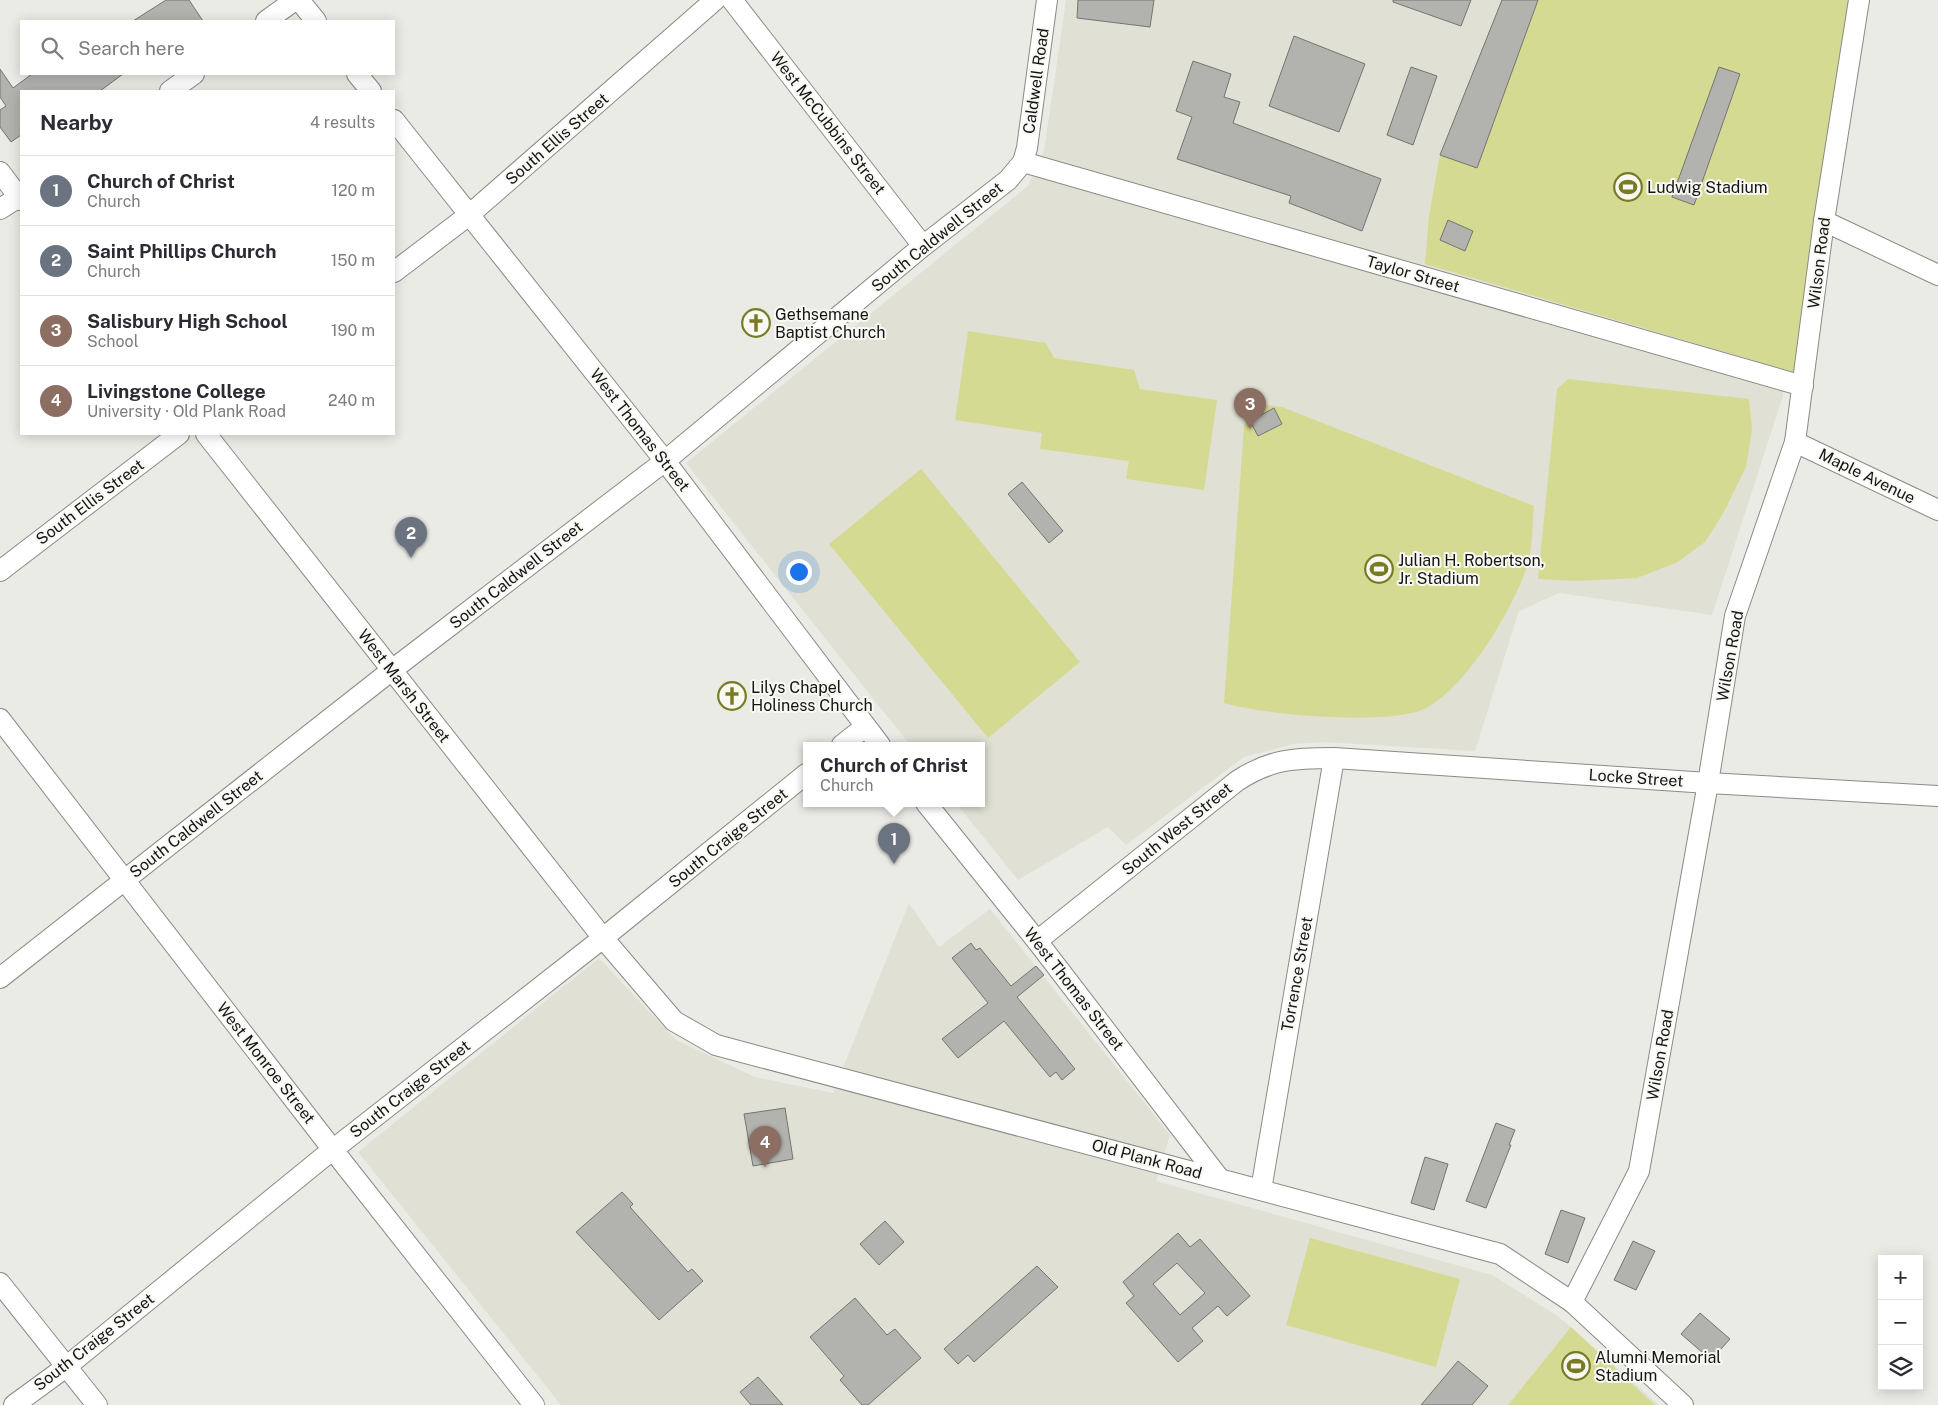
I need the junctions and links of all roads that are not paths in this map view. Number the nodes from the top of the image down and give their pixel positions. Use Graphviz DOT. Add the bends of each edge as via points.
graph roads {
  1 [pos="295,0"];
  2 [pos="299,0"];
  3 [pos="715,0"];
  4 [pos="732,0"];
  5 [pos="1047,0"];
  6 [pos="1859,0"];
  7 [pos="267,20"];
  8 [pos="315,20"];
  9 [pos="193,75"];
  10 [pos="358,75"];
  11 [pos="171,90"];
  12 [pos="370,90"];
  13 [pos="395,121"];
  14 [pos="1023,162"];
  15 [pos="0,172"];
  16 [pos="20,197"];
  17 [pos="20,199"];
  18 [pos="0,209"];
  19 [pos="469,215"];
  20 [pos="1824,221"];
  21 [pos="923,246"];
  22 [pos="395,271"];
  23 [pos="1938,276"];
  24 [pos="1803,386"];
  25 [pos="178,435"];
  26 [pos="207,435"];
  27 [pos="1796,442"];
  28 [pos="665,461"];
  29 [pos="1938,510"];
  30 [pos="0,571"];
  31 [pos="392,670"];
  32 [pos="0,719"];
  33 [pos="865,727"];
  34 [pos="846,742"];
  35 [pos="878,742"];
  36 [pos="1334,758"];
  37 [pos="803,776"];
  38 [pos="1708,783"];
  39 [pos="1938,796"];
  40 [pos="929,807"];
  41 [pos="125,880"];
  42 [pos="603,938"];
  43 [pos="1037,941"];
  44 [pos="0,978"];
  45 [pos="333,1150"];
  46 [pos="1219,1178"];
  47 [pos="1260,1190"];
  48 [pos="0,1283"];
  49 [pos="1572,1302"];
  50 [pos="66,1367"];
  51 [pos="14,1405"];
  52 [pos="97,1405"];
  53 [pos="534,1405"];
  54 [pos="1683,1405"];
  1 -- 7 [label="street"];
  2 -- 8 [label="street"];
  3 -- 19 [label="street, South Ellis Street"];
  4 -- 21 [label="street, West McCubbins Street"];
  5 -- 14 [label="street, Caldwell Road"];
  6 -- 20 [label="street, Wilson Road"];
  9 -- 11 [label="street"];
  10 -- 12 [label="street"];
  13 -- 19 [label="street, West Thomas Street"];
  14 -- 21 [label="street, South Caldwell Street" via="1008,180"];
  14 -- 24 [label="street, Taylor Street"];
  15 -- 16 [label="street"];
  17 -- 18 [label="street"];
  19 -- 22 [label="street, South Ellis Street"];
  19 -- 28 [label="street, West Thomas Street"];
  20 -- 23 [label="street"];
  20 -- 24 [label="street, Wilson Road"];
  21 -- 28 [label="street, South Caldwell Street"];
  24 -- 27 [label="street, Wilson Road"];
  25 -- 30 [label="street, South Ellis Street"];
  26 -- 31 [label="street, West Marsh Street"];
  27 -- 29 [label="street, Maple Avenue"];
  27 -- 38 [label="street, Wilson Road" via="1734,616"];
  28 -- 31 [label="street, South Caldwell Street"];
  28 -- 33 [label="street, West Thomas Street"];
  31 -- 41 [label="street, South Caldwell Street"];
  31 -- 42 [label="street, West Marsh Street"];
  32 -- 41 [label="street, West Monroe Street"];
  33 -- 34 [label="street"];
  33 -- 35 [label="street, West Thomas Street"];
  36 -- 38 [label="street, Locke Street"];
  36 -- 43 [label="street, South West Street" via="1293,758 1255,769"];
  36 -- 47 [label="street, Torrence Street"];
  37 -- 42 [label="street, South Craige Street"];
  38 -- 39 [label="street, Locke Street"];
  38 -- 49 [label="street, Wilson Road" via="1640,1171"];
  40 -- 43 [label="street, West Thomas Street"];
  41 -- 44 [label="street, South Caldwell Street"];
  41 -- 45 [label="street, West Monroe Street"];
  42 -- 45 [label="street, South Craige Street"];
  42 -- 46 [label="street, Old Plank Road" via="674,1021 716,1045"];
  43 -- 46 [label="street, West Thomas Street"];
  45 -- 50 [label="street, South Craige Street"];
  45 -- 53 [label="street, West Monroe Street"];
  46 -- 47 [label="street, Old Plank Road"];
  47 -- 49 [label="street, Old Plank Road" via="1500,1254"];
  48 -- 50 [label="street"];
  49 -- 54 [label="street, Old Plank Road"];
  50 -- 51 [label="street, South Craige Street"];
  50 -- 52 [label="street"];
}
